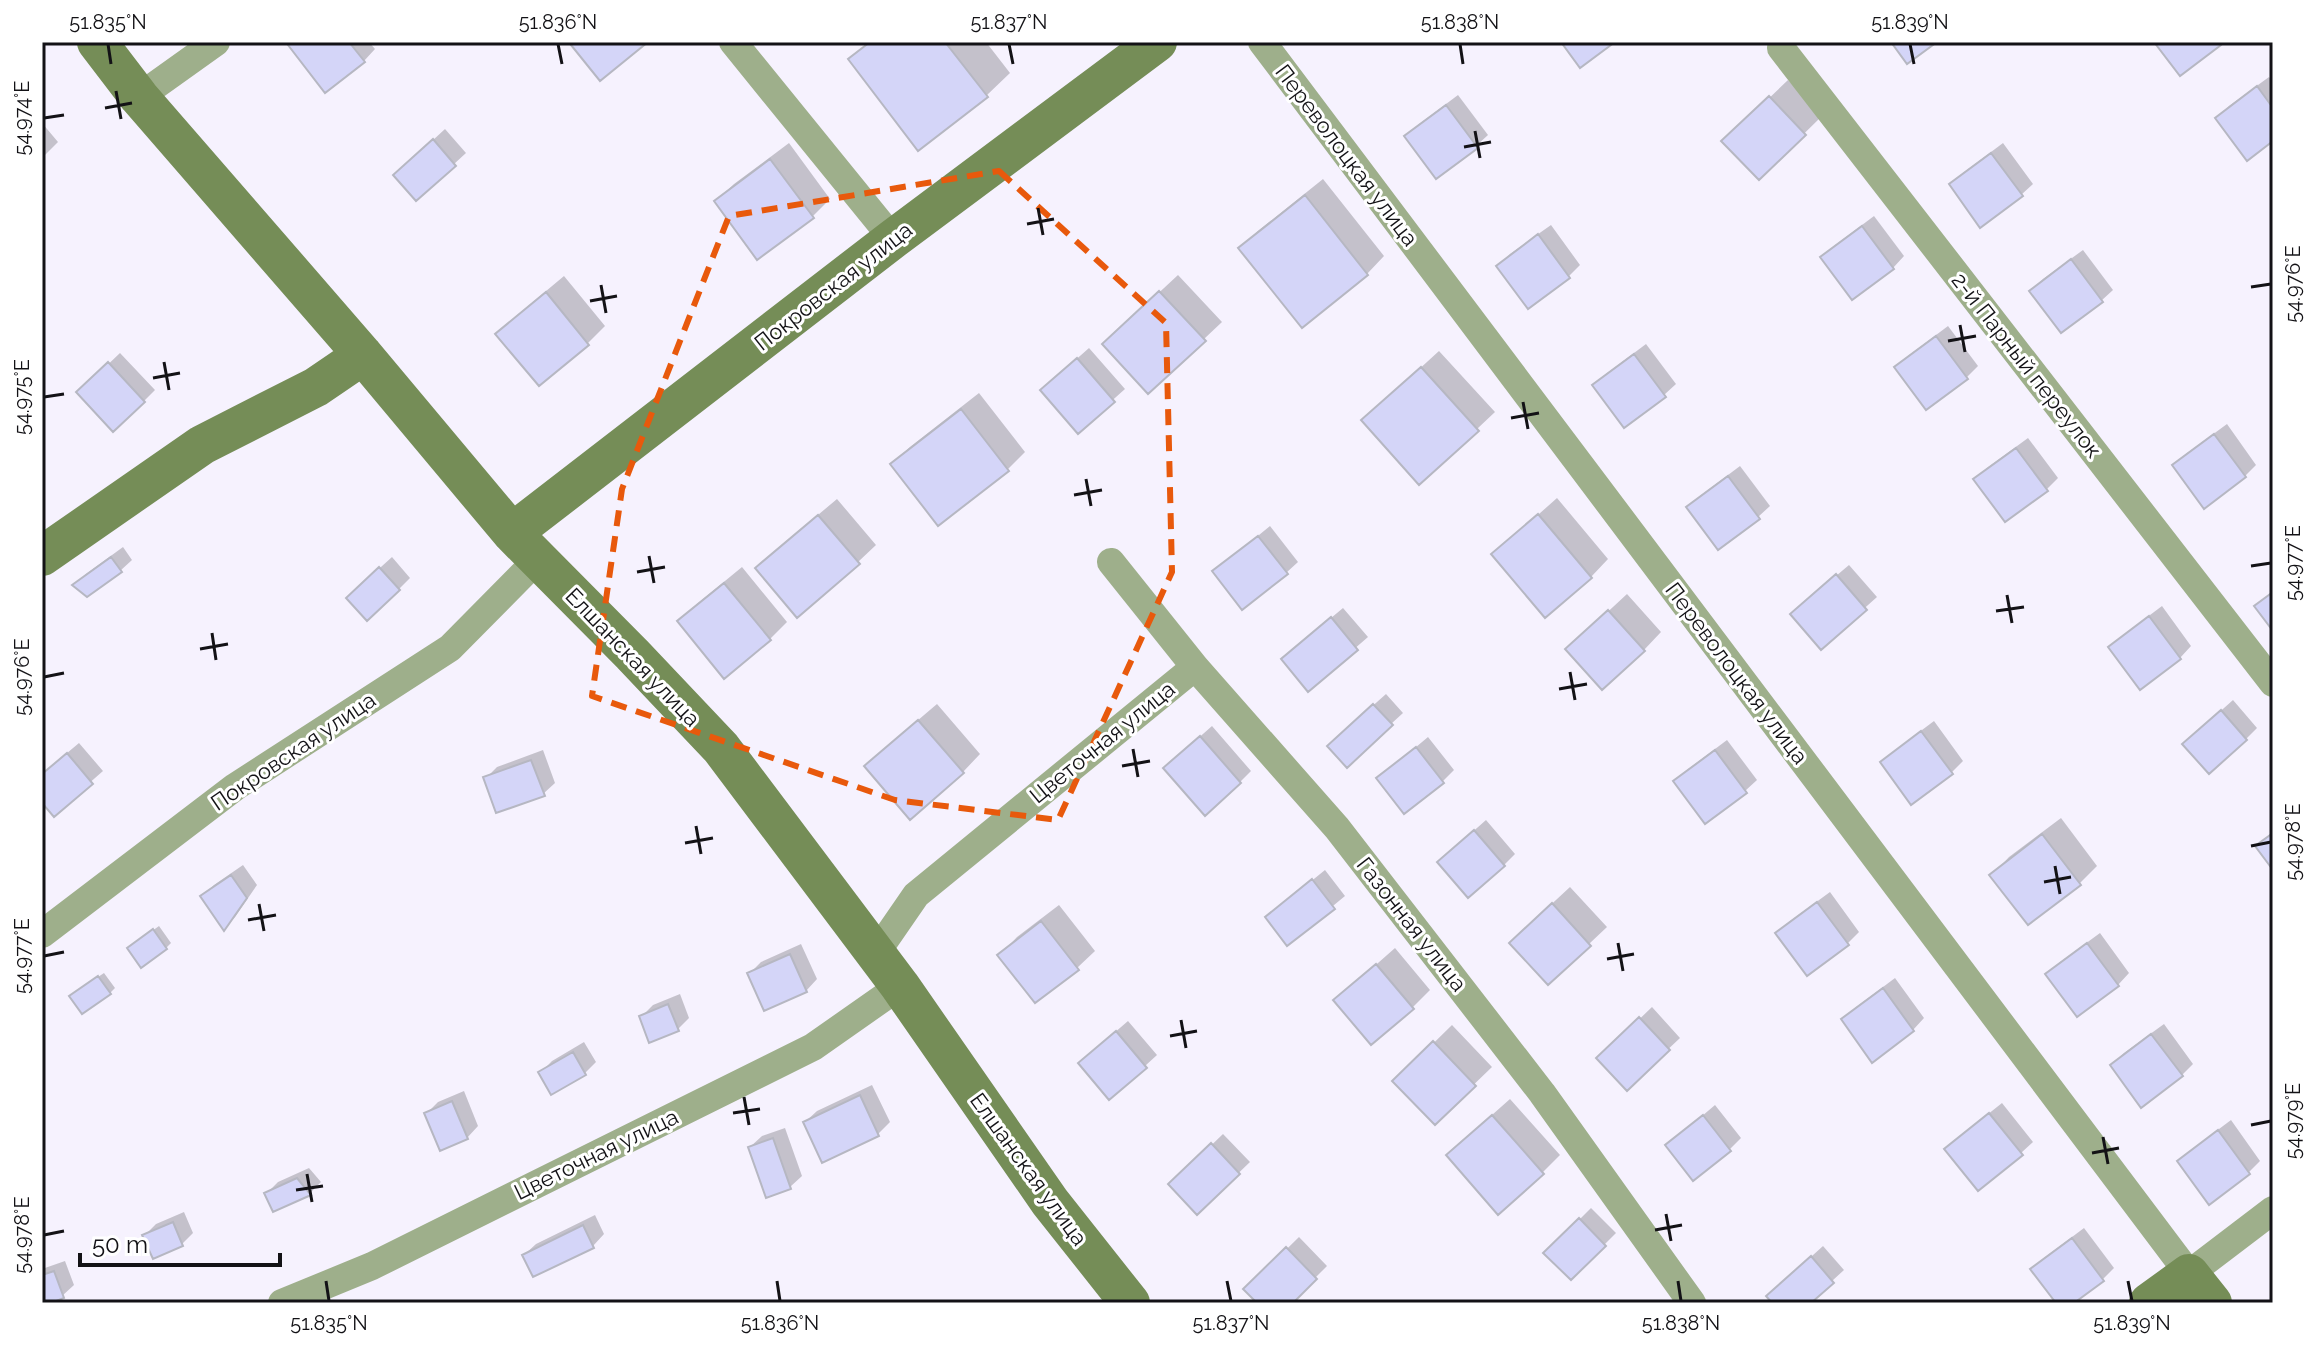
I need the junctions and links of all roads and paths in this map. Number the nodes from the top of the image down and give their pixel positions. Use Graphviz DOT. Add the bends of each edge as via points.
graph roads {
  1 [pos="97,42"];
  2 [pos="216,42"];
  3 [pos="733,42"];
  4 [pos="1157,42"];
  5 [pos="1262,42"];
  6 [pos="1781,48"];
  7 [pos="139,97"];
  8 [pos="893,239"];
  9 [pos="363,355"];
  10 [pos="524,546"];
  11 [pos="42,556"];
  12 [pos="1111,562"];
  13 [pos="1195,667"];
  14 [pos="2273,683"];
  15 [pos="42,934"];
  16 [pos="876,953"];
  17 [pos="900,986"];
  18 [pos="2273,1210"];
  19 [pos="2200,1288"];
  20 [pos="282,1303"];
  21 [pos="1130,1303"];
  22 [pos="1692,1303"];
  23 [pos="2149,1303"];
  1 -- 7 [label="street, Елшанская улица"];
  2 -- 7 [label="street"];
  3 -- 8 [label="street"];
  4 -- 8 [label="street, Покровская улица"];
  5 -- 19 [label="street, Переволоцкая улица"];
  6 -- 14 [label="street, 2-й Парный переулок"];
  7 -- 9 [label="street, Елшанская улица"];
  8 -- 10 [label="street, Покровская улица"];
  9 -- 10 [label="street, Елшанская улица"];
  9 -- 11 [label="street" via="316,387 202,445"];
  10 -- 15 [label="street, Покровская улица" via="450,648 235,787"];
  10 -- 16 [label="street, Елшанская улица" via="721,748"];
  12 -- 13 [label="street, Газонная улица"];
  13 -- 16 [label="street, Цветочная улица" via="916,895"];
  13 -- 22 [label="street, Газонная улица" via="1337,828 1542,1093"];
  16 -- 17 [label="street, Елшанская улица"];
  17 -- 20 [label="street, Цветочная улица" via="813,1047 372,1266"];
  17 -- 21 [label="street, Елшанская улица" via="1050,1202"];
  18 -- 19 [label="street"];
  19 -- 23 [label="street"];
}
